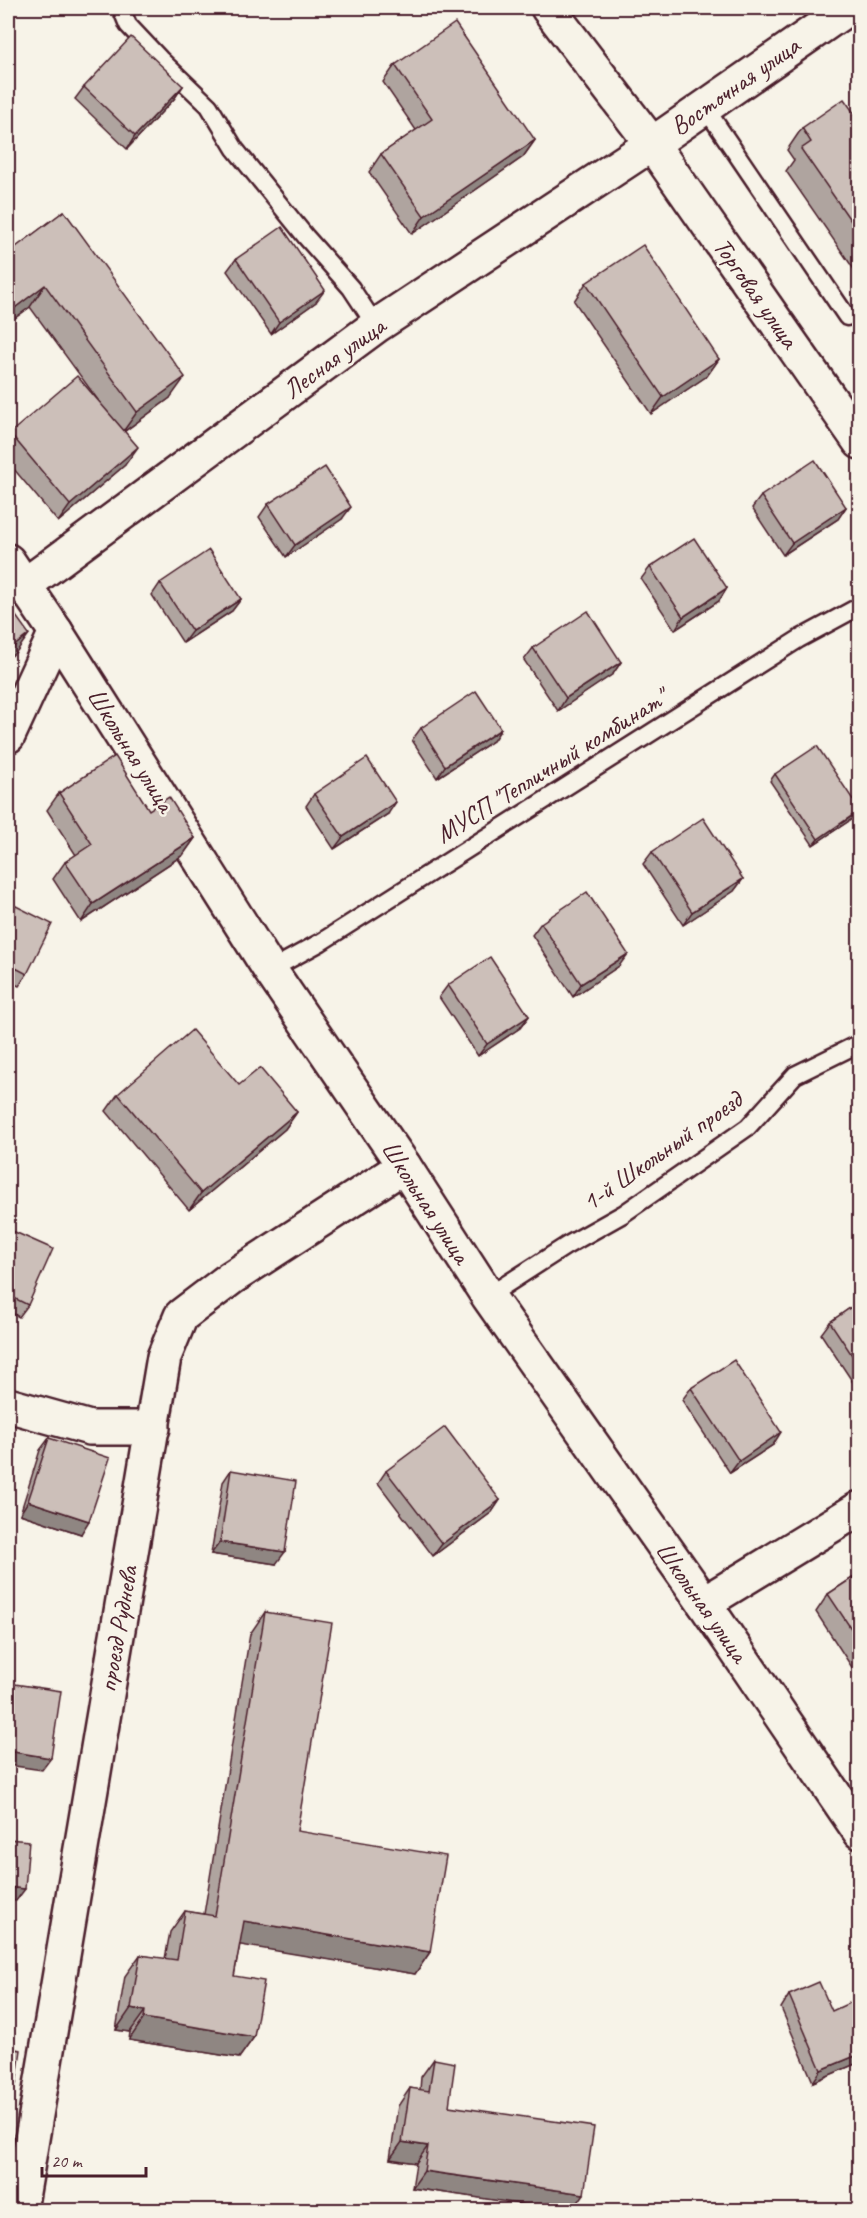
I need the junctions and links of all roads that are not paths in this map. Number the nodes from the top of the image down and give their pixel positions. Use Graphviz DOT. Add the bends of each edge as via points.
graph roads {
  1 [pos="121,8"];
  2 [pos="548,8"];
  3 [pos="848,8"];
  4 [pos="704,106"];
  5 [pos="652,144"];
  6 [pos="847,317"];
  7 [pos="376,326"];
  8 [pos="860,442"];
  9 [pos="16,573"];
  10 [pos="860,606"];
  11 [pos="56,632"];
  12 [pos="8,736"];
  13 [pos="270,970"];
  14 [pos="860,1043"];
  15 [pos="404,1166"];
  16 [pos="489,1296"];
  17 [pos="8,1405"];
  18 [pos="153,1428"];
  19 [pos="860,1508"];
  20 [pos="704,1603"];
  21 [pos="860,1832"];
  22 [pos="20,2211"];
  1 -- 7 [label="lane" via="128,25 209,106 235,149 351,288"];
  2 -- 5 [label="street, Торговая улица"];
  3 -- 4 [label="street, Восточная улица"];
  4 -- 5 [label="street, Восточная улица"];
  4 -- 6 [label="lane"];
  5 -- 7 [label="street, Лесная улица"];
  5 -- 8 [label="street, Торговая улица"];
  7 -- 9 [label="street, Лесная улица"];
  9 -- 11 [label="street, Школьная улица"];
  10 -- 13 [label="lane, МУСП \"Тепличный комбинат\"" via="799,639 321,942"];
  11 -- 12 [label="street"];
  11 -- 13 [label="street, Школьная улица"];
  13 -- 15 [label="street, Школьная улица"];
  14 -- 16 [label="lane, 1-й Школьный проезд" via="795,1075 748,1127 623,1214"];
  15 -- 16 [label="street, Школьная улица"];
  15 -- 18 [label="street, проезд Руднева" via="231,1278 181,1316 164,1357"];
  16 -- 20 [label="street, Школьная улица"];
  17 -- 18 [label="street" via="90,1428"];
  18 -- 22 [label="street, проезд Руднева"];
  19 -- 20 [label="street"];
  20 -- 21 [label="street, Школьная улица"];
}
